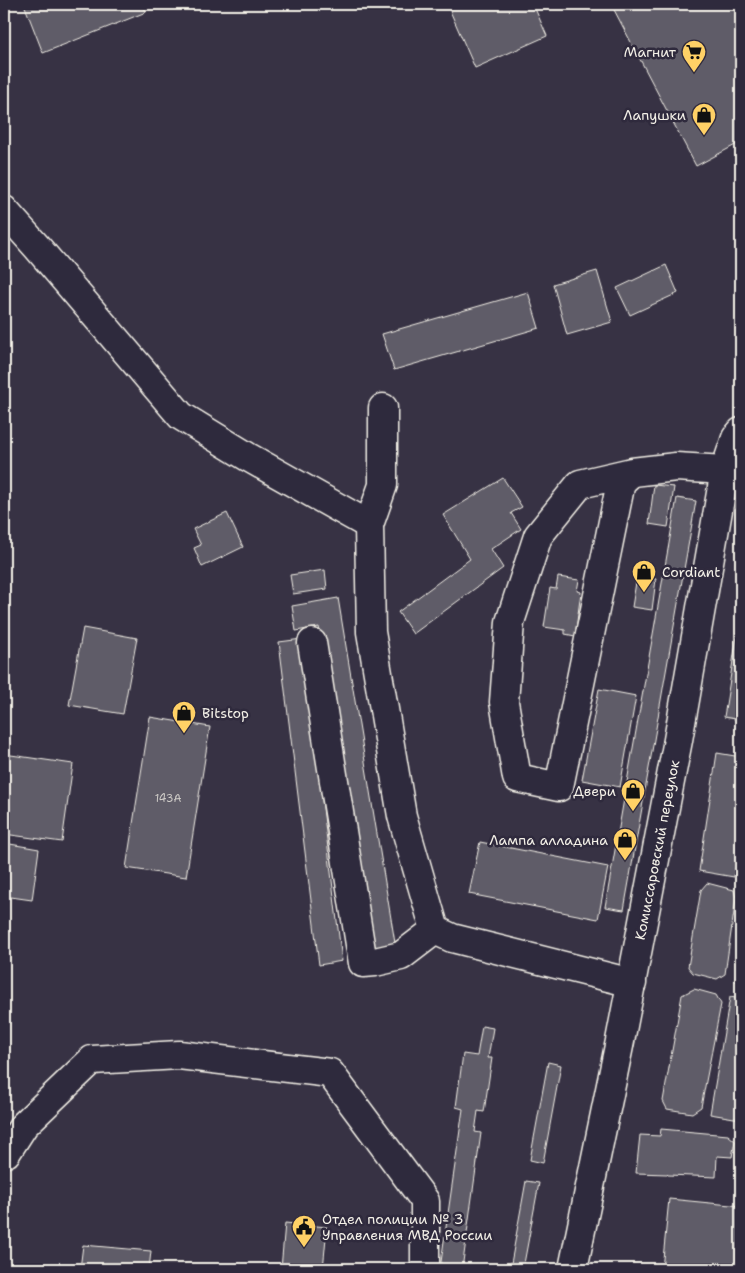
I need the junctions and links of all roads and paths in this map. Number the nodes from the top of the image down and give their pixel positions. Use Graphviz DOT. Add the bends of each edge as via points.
graph roads {
  1 [pos="4,210"];
  2 [pos="383,408"];
  3 [pos="741,432"];
  4 [pos="725,470"];
  5 [pos="632,472"];
  6 [pos="369,525"];
  7 [pos="312,642"];
  8 [pos="435,930"];
  9 [pos="632,983"];
  10 [pos="4,1154"];
  11 [pos="425,1269"];
  12 [pos="573,1269"];
  1 -- 6 [label="main road" via="181,416"];
  2 -- 6 [label="main road" via="383,485"];
  3 -- 4 [label="main road, Комиссаровский переулок"];
  4 -- 5 [label="main road" via="676,467"];
  4 -- 9 [label="main road, Комиссаровский переулок"];
  5 -- 5 [label="main road" via="621,482 559,787 516,778 504,702 510,622 538,536 580,484"];
  6 -- 8 [label="main road" via="373,641 402,816"];
  7 -- 8 [label="main road" via="363,963 401,956"];
  8 -- 9 [label="main road" via="452,938"];
  9 -- 12 [label="main road, Комиссаровский переулок"];
  10 -- 11 [label="main road" via="24,1125 92,1060 179,1055 330,1073 424,1201"];
}
